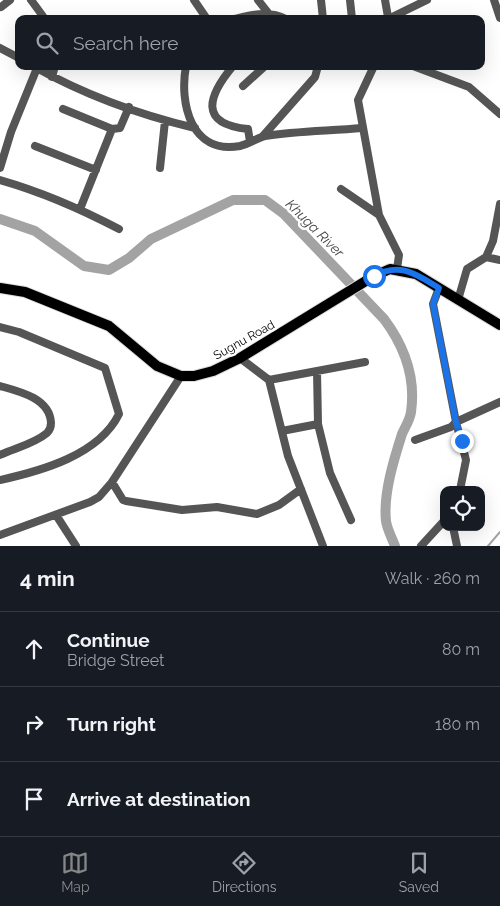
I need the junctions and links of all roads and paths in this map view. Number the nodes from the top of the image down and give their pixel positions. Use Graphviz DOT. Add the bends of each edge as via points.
graph roads {
  1 [pos="10,0"];
  2 [pos="31,0"];
  3 [pos="194,0"];
  4 [pos="258,0"];
  5 [pos="321,0"];
  6 [pos="350,0"];
  7 [pos="385,0"];
  8 [pos="427,0"];
  9 [pos="494,0"];
  10 [pos="1,7"];
  11 [pos="43,15"];
  12 [pos="204,15"];
  13 [pos="264,15"];
  14 [pos="323,15"];
  15 [pos="352,15"];
  16 [pos="388,15"];
  17 [pos="394,15"];
  18 [pos="500,18"];
  19 [pos="0,48"];
  20 [pos="15,56"];
  21 [pos="34,70"];
  22 [pos="40,70"];
  23 [pos="54,70"];
  24 [pos="185,70"];
  25 [pos="230,70"];
  26 [pos="261,70"];
  27 [pos="317,70"];
  28 [pos="372,70"];
  29 [pos="424,70"];
  30 [pos="52,77"];
  31 [pos="243,86"];
  32 [pos="129,107"];
  33 [pos="63,109"];
  34 [pos="500,114"];
  35 [pos="165,121"];
  36 [pos="195,128"];
  37 [pos="362,128"];
  38 [pos="112,129"];
  39 [pos="263,136"];
  40 [pos="250,142"];
  41 [pos="35,146"];
  42 [pos="0,168"];
  43 [pos="160,168"];
  44 [pos="96,170"];
  45 [pos="0,180"];
  46 [pos="341,189"];
  47 [pos="500,204"];
  48 [pos="80,209"];
  49 [pos="379,215"];
  50 [pos="119,229"];
  51 [pos="486,257"];
  52 [pos="500,260"];
  53 [pos="397,269"];
  54 [pos="0,288"];
  55 [pos="439,288"];
  56 [pos="458,300"];
  57 [pos="500,325"];
  58 [pos="0,327"];
  59 [pos="240,358"];
  60 [pos="365,362"];
  61 [pos="317,371"];
  62 [pos="182,376"];
  63 [pos="269,380"];
  64 [pos="0,386"];
  65 [pos="500,402"];
  66 [pos="456,422"];
  67 [pos="318,424"];
  68 [pos="282,432"];
  69 [pos="415,440"];
  70 [pos="0,455"];
  71 [pos="0,480"];
  72 [pos="112,482"];
  73 [pos="461,486"];
  74 [pos="300,489"];
  75 [pos="56,515"];
  76 [pos="351,520"];
  77 [pos="440,525"];
  78 [pos="454,531"];
  79 [pos="0,536"];
  80 [pos="76,546"];
  81 [pos="323,546"];
  82 [pos="421,546"];
  83 [pos="457,546"];
  1 -- 10 [label="street"];
  2 -- 11 [label="street"];
  3 -- 12 [label="street"];
  4 -- 13 [label="street"];
  5 -- 14 [label="street"];
  6 -- 15 [label="street"];
  7 -- 16 [label="street"];
  8 -- 17 [label="street"];
  9 -- 18 [label="street"];
  19 -- 20 [label="street"];
  21 -- 42 [label="street"];
  22 -- 30 [label="street"];
  23 -- 30 [label="street"];
  24 -- 36 [label="street" via="182,87 189,119"];
  25 -- 40 [label="street" via="215,90 214,115 232,128 248,129"];
  26 -- 31 [label="street"];
  27 -- 39 [label="street" via="315,77"];
  28 -- 37 [label="street" via="358,100"];
  29 -- 34 [label="street" via="469,87"];
  30 -- 32 [label="street"];
  32 -- 35 [label="street"];
  32 -- 38 [label="street" via="120,128"];
  33 -- 38 [label="street"];
  35 -- 36 [label="street"];
  35 -- 43 [label="street"];
  36 -- 40 [label="street" via="198,134 216,144 240,146"];
  37 -- 39 [label="street"];
  37 -- 49 [label="street"];
  38 -- 44 [label="street"];
  39 -- 40 [label="street"];
  41 -- 44 [label="street"];
  44 -- 48 [label="street"];
  45 -- 48 [label="street" via="30,188"];
  46 -- 49 [label="street"];
  47 -- 51 [label="street" via="493,241"];
  48 -- 50 [label="street"];
  49 -- 53 [label="street" via="399,256"];
  51 -- 52 [label="street"];
  51 -- 56 [label="street" via="467,269"];
  53 -- 55 [label="main road" via="416,274"];
  53 -- 59 [label="main road, Sugnu Road" via="385,270 374,276"];
  54 -- 62 [label="main road, Sugnu Road" via="25,292 109,326 158,366"];
  55 -- 56 [label="main road"];
  55 -- 66 [label="street" via="433,304"];
  56 -- 57 [label="main road"];
  58 -- 71 [label="street" via="105,368 119,414 113,426 68,460"];
  59 -- 62 [label="main road, Sugnu Road" via="213,372"];
  59 -- 63 [label="street"];
  60 -- 61 [label="street"];
  61 -- 63 [label="street"];
  61 -- 67 [label="street"];
  62 -- 72 [label="street"];
  63 -- 68 [label="street"];
  64 -- 70 [label="street" via="27,394 45,407 51,426 48,432 34,440"];
  65 -- 66 [label="street"];
  66 -- 69 [label="street"];
  66 -- 73 [label="street" via="466,460"];
  67 -- 68 [label="street"];
  67 -- 76 [label="street" via="330,473"];
  68 -- 74 [label="street"];
  72 -- 74 [label="street" via="126,501 182,510 217,507 257,514 279,505"];
  72 -- 75 [label="street" via="99,497"];
  74 -- 81 [label="street"];
  75 -- 79 [label="street"];
  75 -- 80 [label="street"];
  77 -- 82 [label="street"];
  78 -- 83 [label="street"];
}
